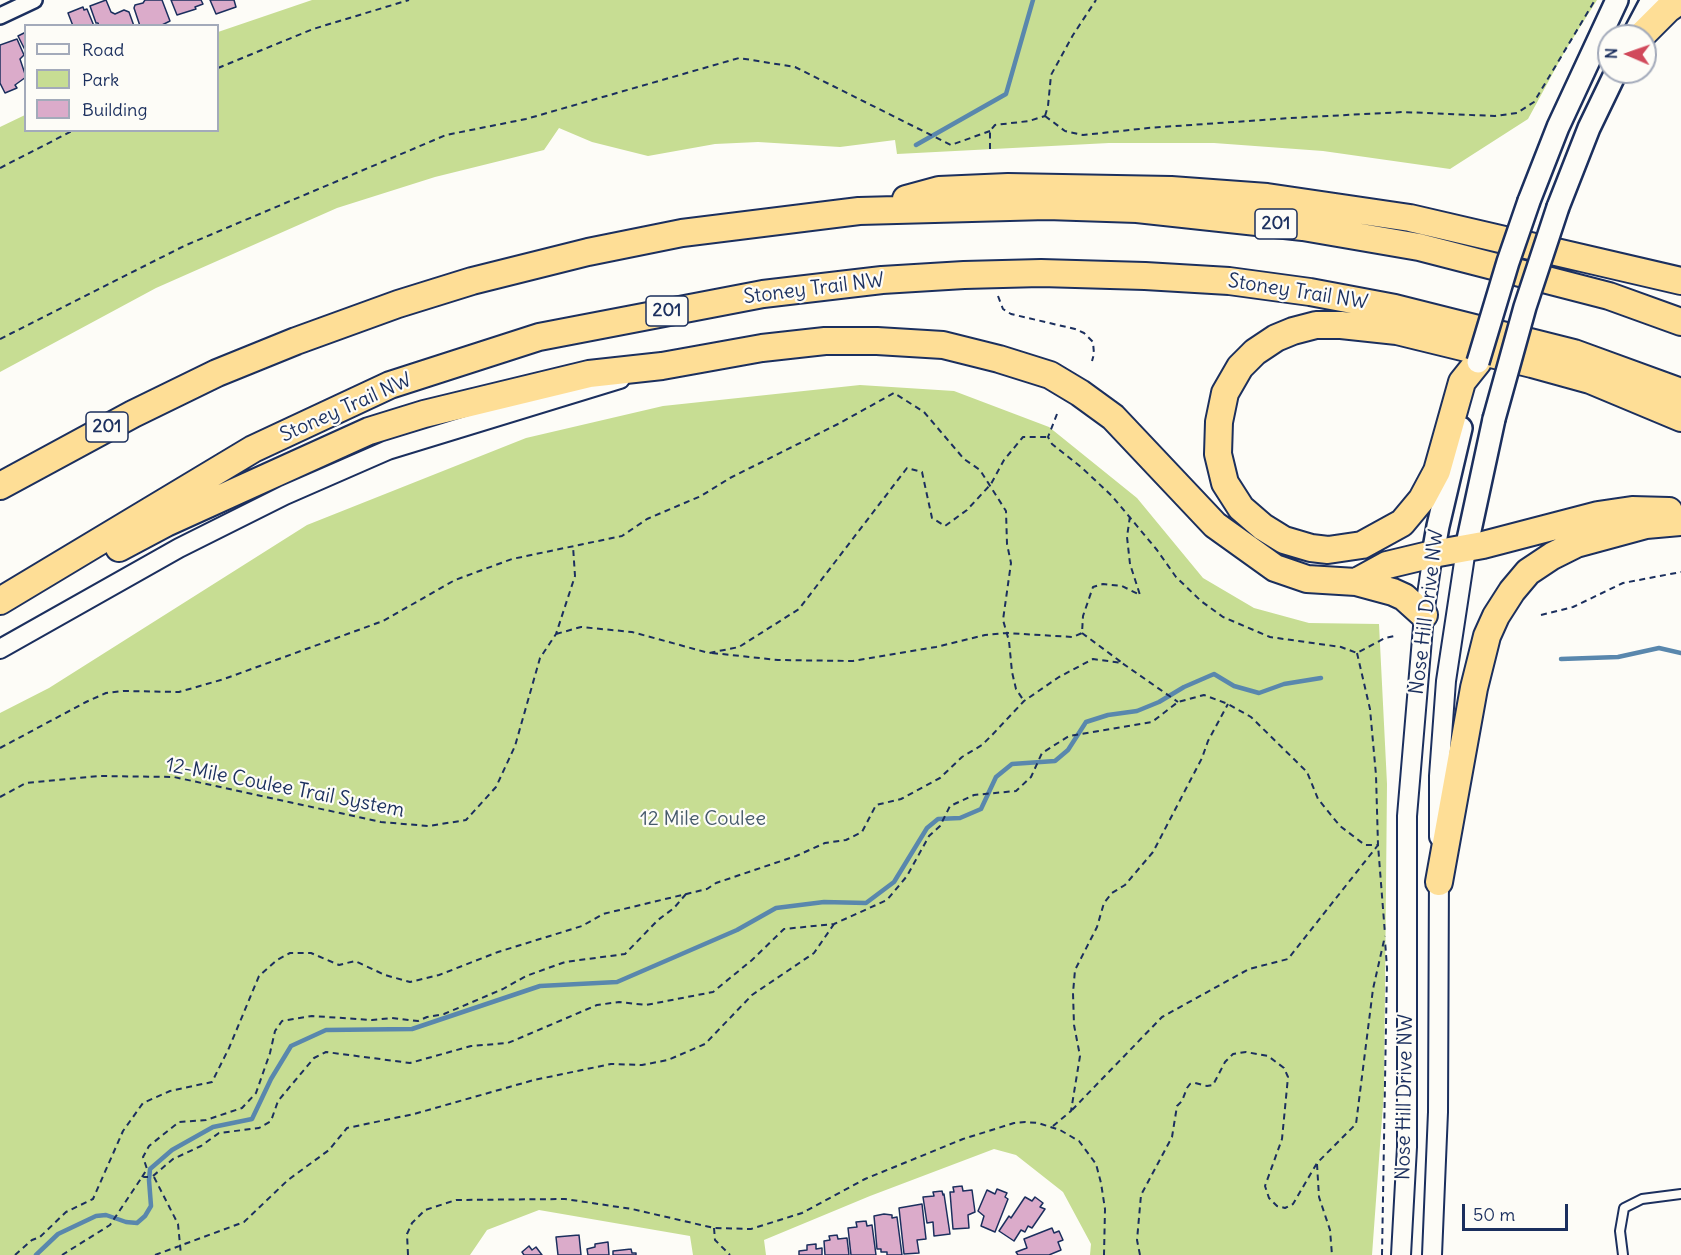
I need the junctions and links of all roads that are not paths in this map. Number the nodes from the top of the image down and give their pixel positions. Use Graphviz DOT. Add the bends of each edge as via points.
graph roads {
  1 [pos="34,0"];
  2 [pos="1617,0"];
  3 [pos="1652,0"];
  4 [pos="1681,0"];
  5 [pos="0,16"];
  6 [pos="1639,24"];
  7 [pos="1653,24"];
  8 [pos="1610,84"];
  9 [pos="859,211"];
  10 [pos="1681,281"];
  11 [pos="1681,322"];
  12 [pos="1478,362"];
  13 [pos="662,366"];
  14 [pos="1681,392"];
  15 [pos="1461,409"];
  16 [pos="1681,418"];
  17 [pos="0,486"];
  18 [pos="1681,513"];
  19 [pos="1681,522"];
  20 [pos="1466,549"];
  21 [pos="1433,554"];
  22 [pos="1356,582"];
  23 [pos="0,601"];
  24 [pos="0,612"];
  25 [pos="1424,615"];
  26 [pos="0,650"];
  27 [pos="1439,882"];
  28 [pos="1681,1194"];
  29 [pos="1401,1255"];
  30 [pos="1432,1255"];
  31 [pos="1623,1255"];
  1 -- 5 [label="street"];
  2 -- 12 [label="main road, bridge" via="1558,127 1529,201"];
  3 -- 6 [label="main road"];
  4 -- 7 [label="highway"];
  8 -- 20 [label="main road, Nose Hill Drive NW, bridge" via="1558,207 1525,307 1494,418"];
  9 -- 10 [label="highway" via="939,190 1008,187 1171,190 1267,197 1410,218"];
  9 -- 11 [label="highway, 201" via="1137,208 1303,227 1419,247 1609,296"];
  9 -- 17 [label="highway, 201" via="682,233 588,252 398,304 217,373"];
  12 -- 15 [label="highway" via="1462,382"];
  13 -- 22 [label="highway" via="825,341 943,345 999,358 1050,375 1113,417 1215,525 1275,568 1307,579"];
  13 -- 24 [label="highway" via="589,374 369,431 166,523"];
  13 -- 26 [label="street" via="388,450 239,516"];
  14 -- 23 [label="highway, Stoney Trail NW / 201" via="1574,353 1395,308 1229,281 1064,274 964,275 763,294 539,337 390,385 253,449"];
  15 -- 16 [label="highway" via="1422,499 1402,523 1362,545 1328,550 1284,540 1241,508 1225,483 1218,454 1219,422 1235,376 1255,352 1276,338 1316,325 1397,331 1532,364 1590,380"];
  15 -- 21 [label="main road, Nose Hill Drive NW"];
  18 -- 20 [label="highway" via="1632,510 1598,515"];
  19 -- 27 [label="highway" via="1646,525 1575,544 1528,572 1512,591 1487,636 1479,667"];
  20 -- 21 [label="highway"];
  20 -- 27 [label="street, Nose Hill Drive NW" via="1445,691 1439,777"];
  21 -- 22 [label="highway" via="1387,565"];
  21 -- 25 [label="street, Nose Hill Drive NW"];
  22 -- 25 [label="highway" via="1404,597"];
  25 -- 29 [label="street, Nose Hill Drive NW" via="1407,816 1407,1147"];
  27 -- 30 [label="street, Nose Hill Drive NW" via="1438,1112"];
  28 -- 31 [label="lane" via="1642,1199 1624,1208 1620,1231"];
}
